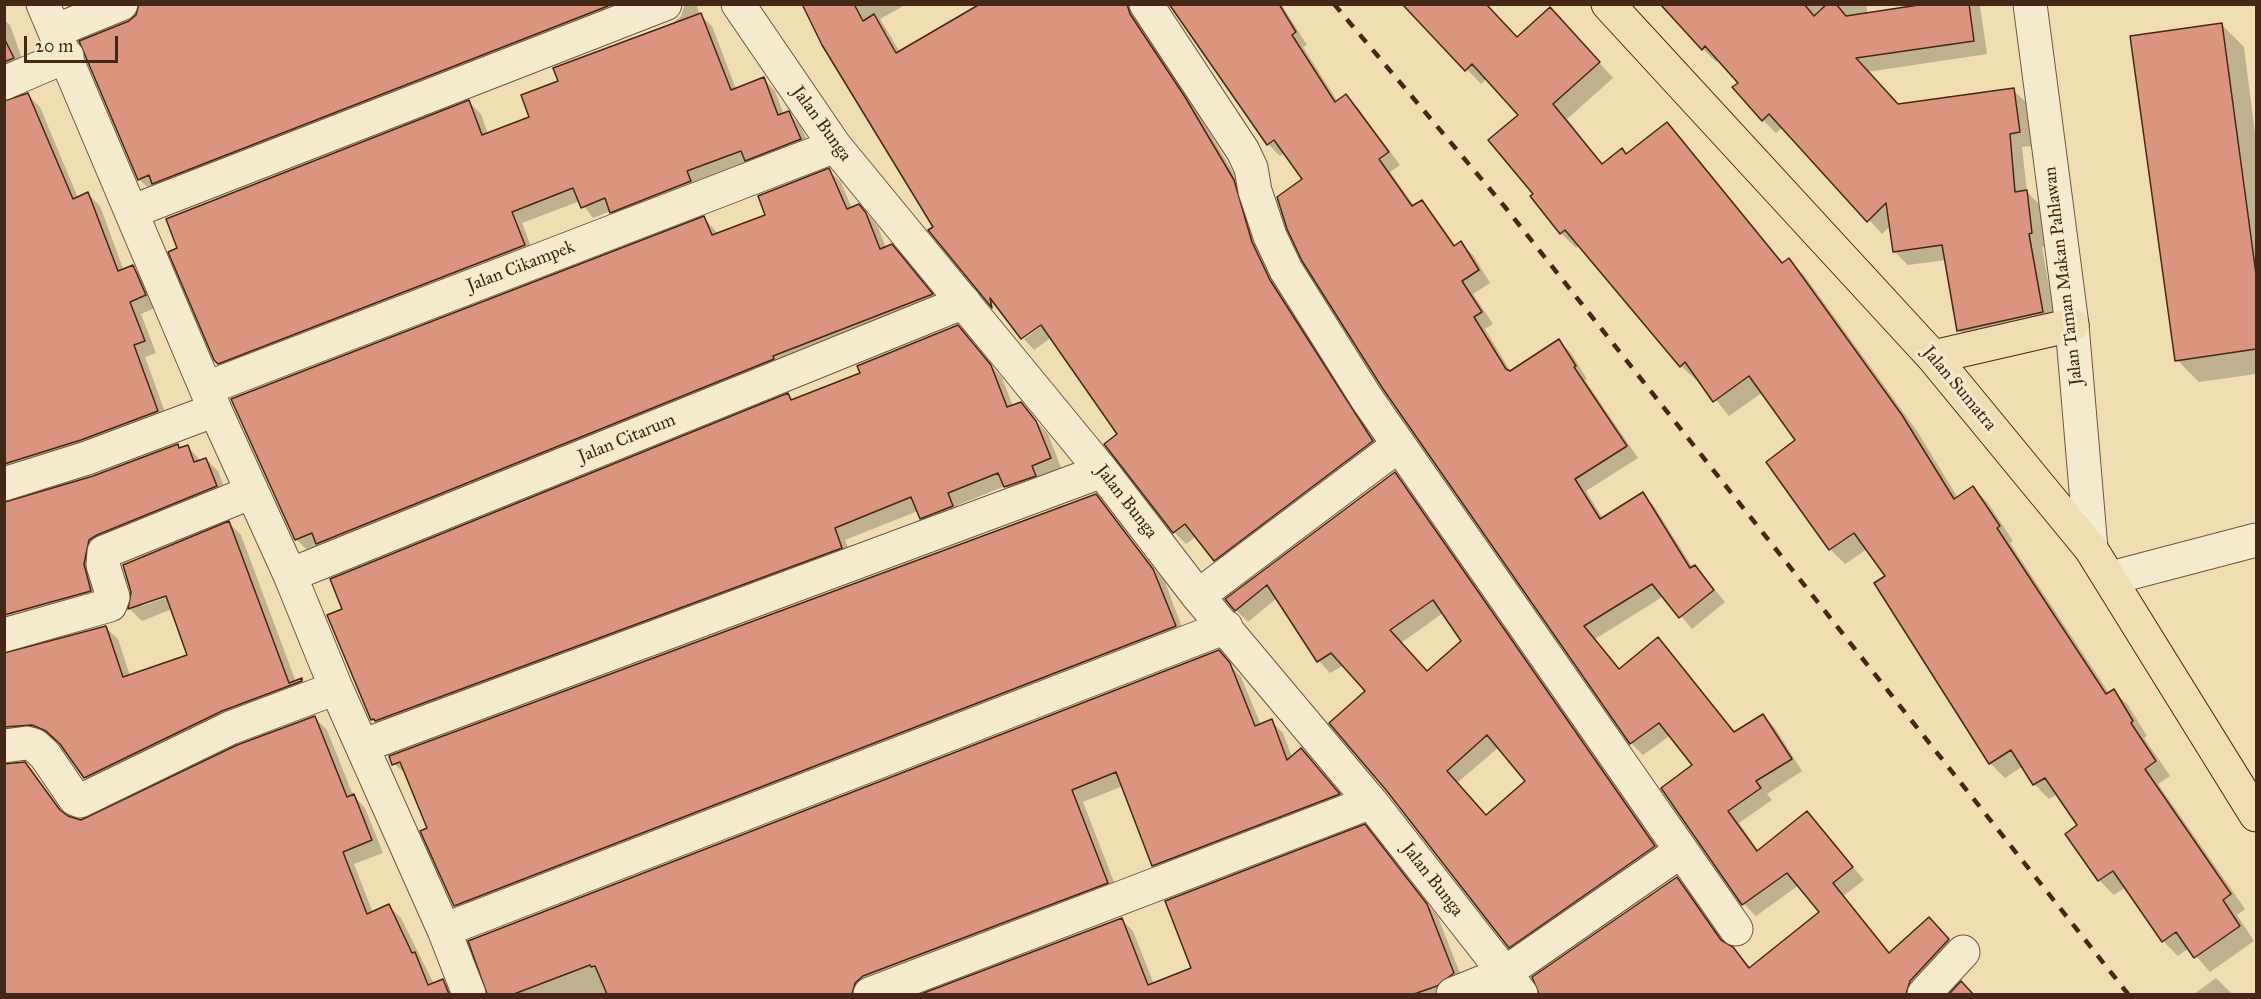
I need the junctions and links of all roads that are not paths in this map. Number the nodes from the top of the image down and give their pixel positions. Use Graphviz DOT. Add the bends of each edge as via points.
graph roads {
  1 [pos="121,4"];
  2 [pos="665,4"];
  3 [pos="738,4"];
  4 [pos="1146,4"];
  5 [pos="1608,4"];
  6 [pos="2030,4"];
  7 [pos="55,30"];
  8 [pos="4,83"];
  9 [pos="835,146"];
  10 [pos="130,212"];
  11 [pos="964,302"];
  12 [pos="2072,325"];
  13 [pos="1933,357"];
  14 [pos="211,399"];
  15 [pos="1399,444"];
  16 [pos="1102,471"];
  17 [pos="4,484"];
  18 [pos="252,492"];
  19 [pos="2256,540"];
  20 [pos="2091,549"];
  21 [pos="290,575"];
  22 [pos="2111,578"];
  23 [pos="1198,596"];
  24 [pos="1226,627"];
  25 [pos="4,635"];
  26 [pos="336,688"];
  27 [pos="4,746"];
  28 [pos="362,746"];
  29 [pos="1371,802"];
  30 [pos="2256,815"];
  31 [pos="1681,851"];
  32 [pos="1736,929"];
  33 [pos="444,930"];
  34 [pos="1963,952"];
  35 [pos="1513,984"];
  36 [pos="469,994"];
  37 [pos="870,994"];
  38 [pos="1454,994"];
  39 [pos="1924,994"];
  1 -- 7 [label="street"];
  2 -- 10 [label="street"];
  3 -- 9 [label="street, Jalan Bunga"];
  4 -- 15 [label="street" via="1243,151 1269,236 1286,270"];
  5 -- 13 [label="highway, Jalan Sumatra"];
  6 -- 12 [label="street, Jalan Taman Makan Pahlawan"];
  7 -- 8 [label="street"];
  7 -- 10 [label="street"];
  9 -- 11 [label="street, Jalan Bunga"];
  9 -- 14 [label="street, Jalan Cikampek"];
  10 -- 14 [label="street"];
  11 -- 16 [label="street, Jalan Bunga"];
  11 -- 21 [label="street, Jalan Citarum"];
  12 -- 13 [label="highway"];
  12 -- 20 [label="street, Jalan Taman Makan Pahlawan"];
  13 -- 20 [label="highway, Jalan Sumatra"];
  14 -- 17 [label="street, Jalan Cikampek" via="87,458"];
  14 -- 18 [label="street"];
  15 -- 23 [label="street"];
  15 -- 31 [label="street"];
  16 -- 23 [label="street, Jalan Bunga"];
  16 -- 28 [label="street"];
  18 -- 21 [label="street"];
  18 -- 25 [label="street" via="104,552 103,565 113,597 110,605"];
  19 -- 22 [label="street"];
  20 -- 22 [label="highway, Jalan Sumatra"];
  21 -- 26 [label="street"];
  22 -- 30 [label="highway, Jalan Sumatra"];
  23 -- 24 [label="street, Jalan Bunga"];
  24 -- 29 [label="street, Jalan Bunga"];
  24 -- 33 [label="street"];
  26 -- 27 [label="street" via="230,728 80,801 34,745"];
  26 -- 28 [label="street"];
  28 -- 33 [label="street"];
  29 -- 35 [label="street, Jalan Bunga"];
  29 -- 37 [label="street"];
  31 -- 32 [label="street"];
  31 -- 35 [label="street"];
  33 -- 36 [label="street"];
  34 -- 39 [label="street"];
  35 -- 38 [label="street"];
}
